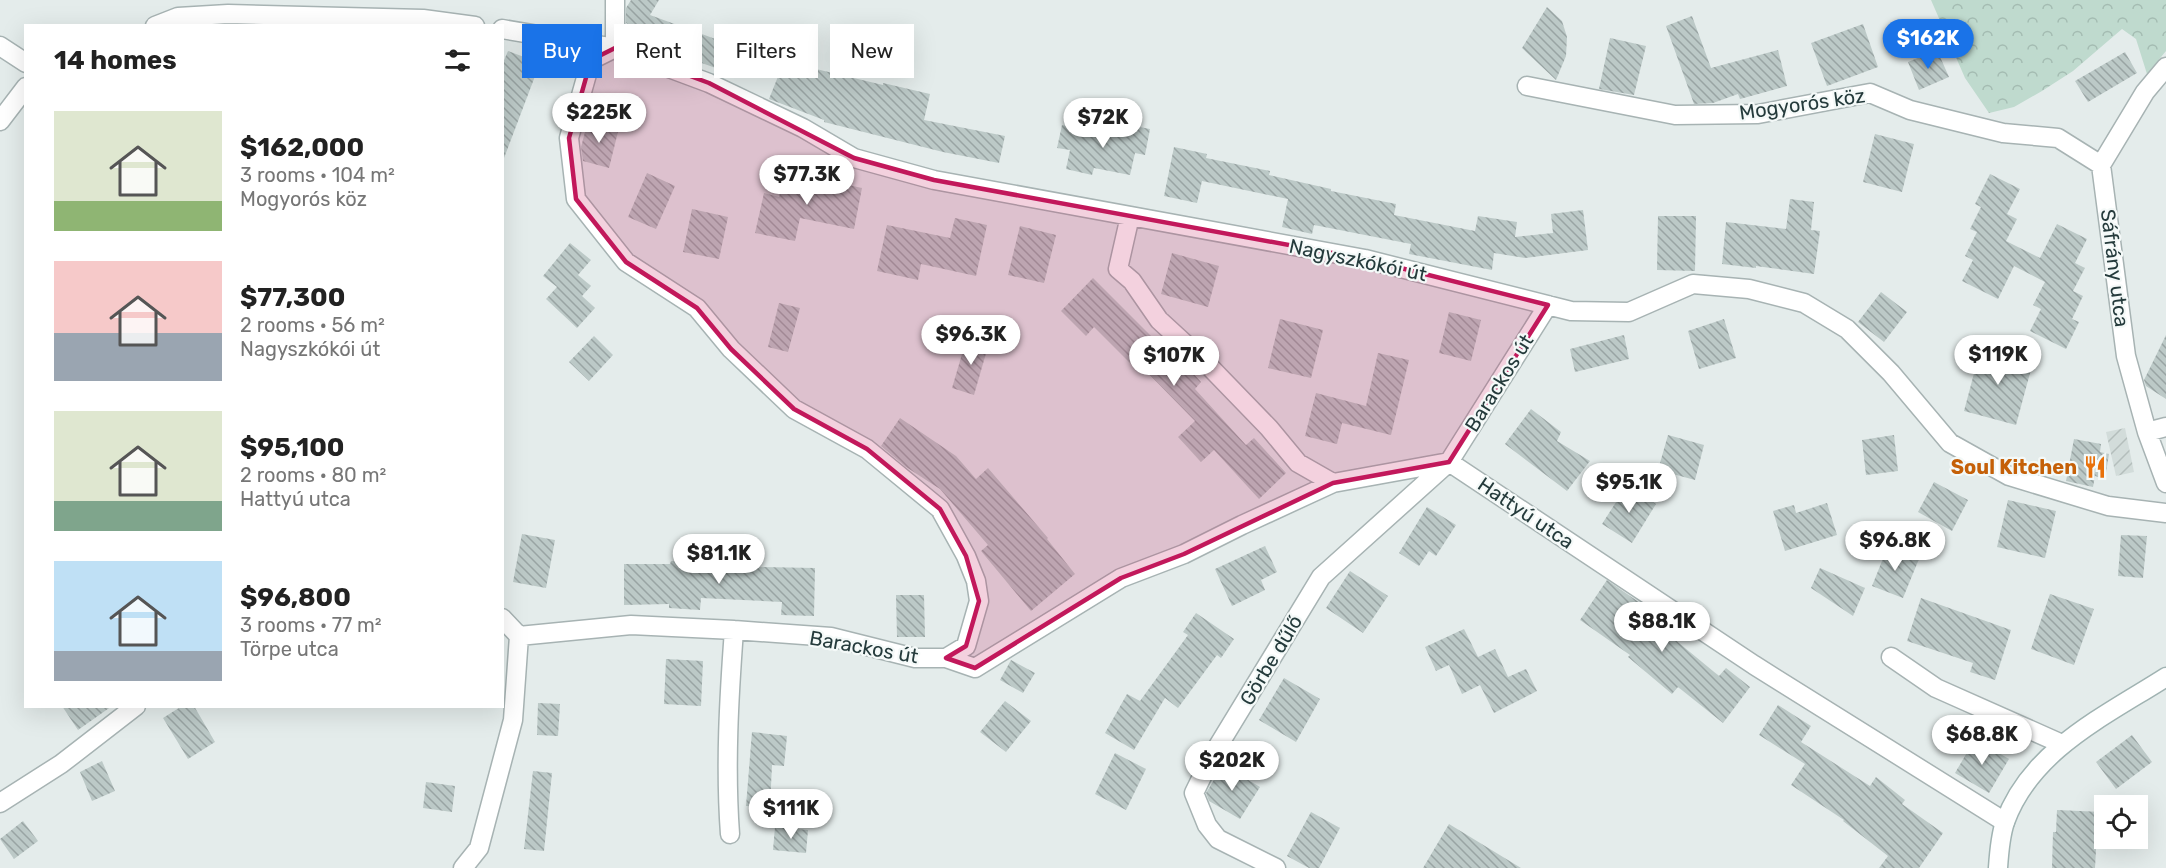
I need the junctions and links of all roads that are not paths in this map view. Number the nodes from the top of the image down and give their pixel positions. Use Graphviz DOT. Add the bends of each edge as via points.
graph roads {
  1 [pos="615,0"];
  2 [pos="160,24"];
  3 [pos="460,24"];
  4 [pos="615,24"];
  5 [pos="504,29"];
  6 [pos="0,46"];
  7 [pos="614,48"];
  8 [pos="614,48"];
  9 [pos="24,62"];
  10 [pos="2166,67"];
  11 [pos="696,78"];
  12 [pos="1527,86"];
  13 [pos="24,90"];
  14 [pos="0,121"];
  15 [pos="2101,165"];
  16 [pos="1130,216"];
  17 [pos="1548,305"];
  18 [pos="2166,427"];
  19 [pos="2147,432"];
  20 [pos="1449,462"];
  21 [pos="1333,483"];
  22 [pos="2166,483"];
  23 [pos="2166,513"];
  24 [pos="504,620"];
  25 [pos="734,630"];
  26 [pos="519,636"];
  27 [pos="1891,657"];
  28 [pos="946,658"];
  29 [pos="2166,677"];
  30 [pos="133,708"];
  31 [pos="2062,744"];
  32 [pos="0,804"];
  33 [pos="2005,822"];
  34 [pos="730,834"];
  35 [pos="463,868"];
  36 [pos="1276,868"];
  37 [pos="1998,868"];
  1 -- 4 [label="street"];
  2 -- 3 [label="street" via="178,17 228,14 423,19"];
  5 -- 7 [label="street, Nagyszkókói út"];
  6 -- 9 [label="street"];
  8 -- 28 [label="street" via="591,60 569,138 576,199 626,262 697,308 731,349 794,409 867,449 940,509 966,556 979,601 966,645"];
  10 -- 15 [label="street" via="2145,92"];
  11 -- 16 [label="street, Nagyszkókói út" via="803,128 854,158 934,180"];
  12 -- 15 [label="street, Mogyorós köz" via="1675,115 1758,114 1870,93 1910,110 2003,133 2058,138"];
  13 -- 14 [label="street"];
  15 -- 19 [label="street, Sáfrány utca" via="2126,356"];
  16 -- 17 [label="street, Nagyszkókói út" via="1365,259"];
  16 -- 21 [label="street" via="1118,269 1159,320 1208,365 1298,463"];
  17 -- 20 [label="street, Barackos út"];
  17 -- 23 [label="street, Nagyszkókói út" via="1571,311 1629,312 1693,284 1749,289 1804,303 1847,329 1950,442 2009,476 2108,506"];
  18 -- 19 [label="street"];
  19 -- 22 [label="street, Sáfrány utca"];
  20 -- 21 [label="street"];
  20 -- 33 [label="street, Hattyú utca" via="1754,665"];
  20 -- 36 [label="street, Görbe dűlő" via="1321,577 1212,756 1194,793 1207,825 1218,839"];
  21 -- 28 [label="street, Barackos út" via="1184,554 1121,578 975,668"];
  24 -- 26 [label="street"];
  25 -- 26 [label="street, Barackos út" via="631,625"];
  25 -- 28 [label="street, Barackos út" via="831,637 915,658"];
  25 -- 34 [label="street" via="727,794"];
  26 -- 35 [label="street" via="513,720 479,848"];
  27 -- 31 [label="street" via="1936,688"];
  29 -- 31 [label="street"];
  30 -- 32 [label="street" via="61,764"];
  31 -- 33 [label="street" via="2028,778"];
  33 -- 37 [label="street"];
}
